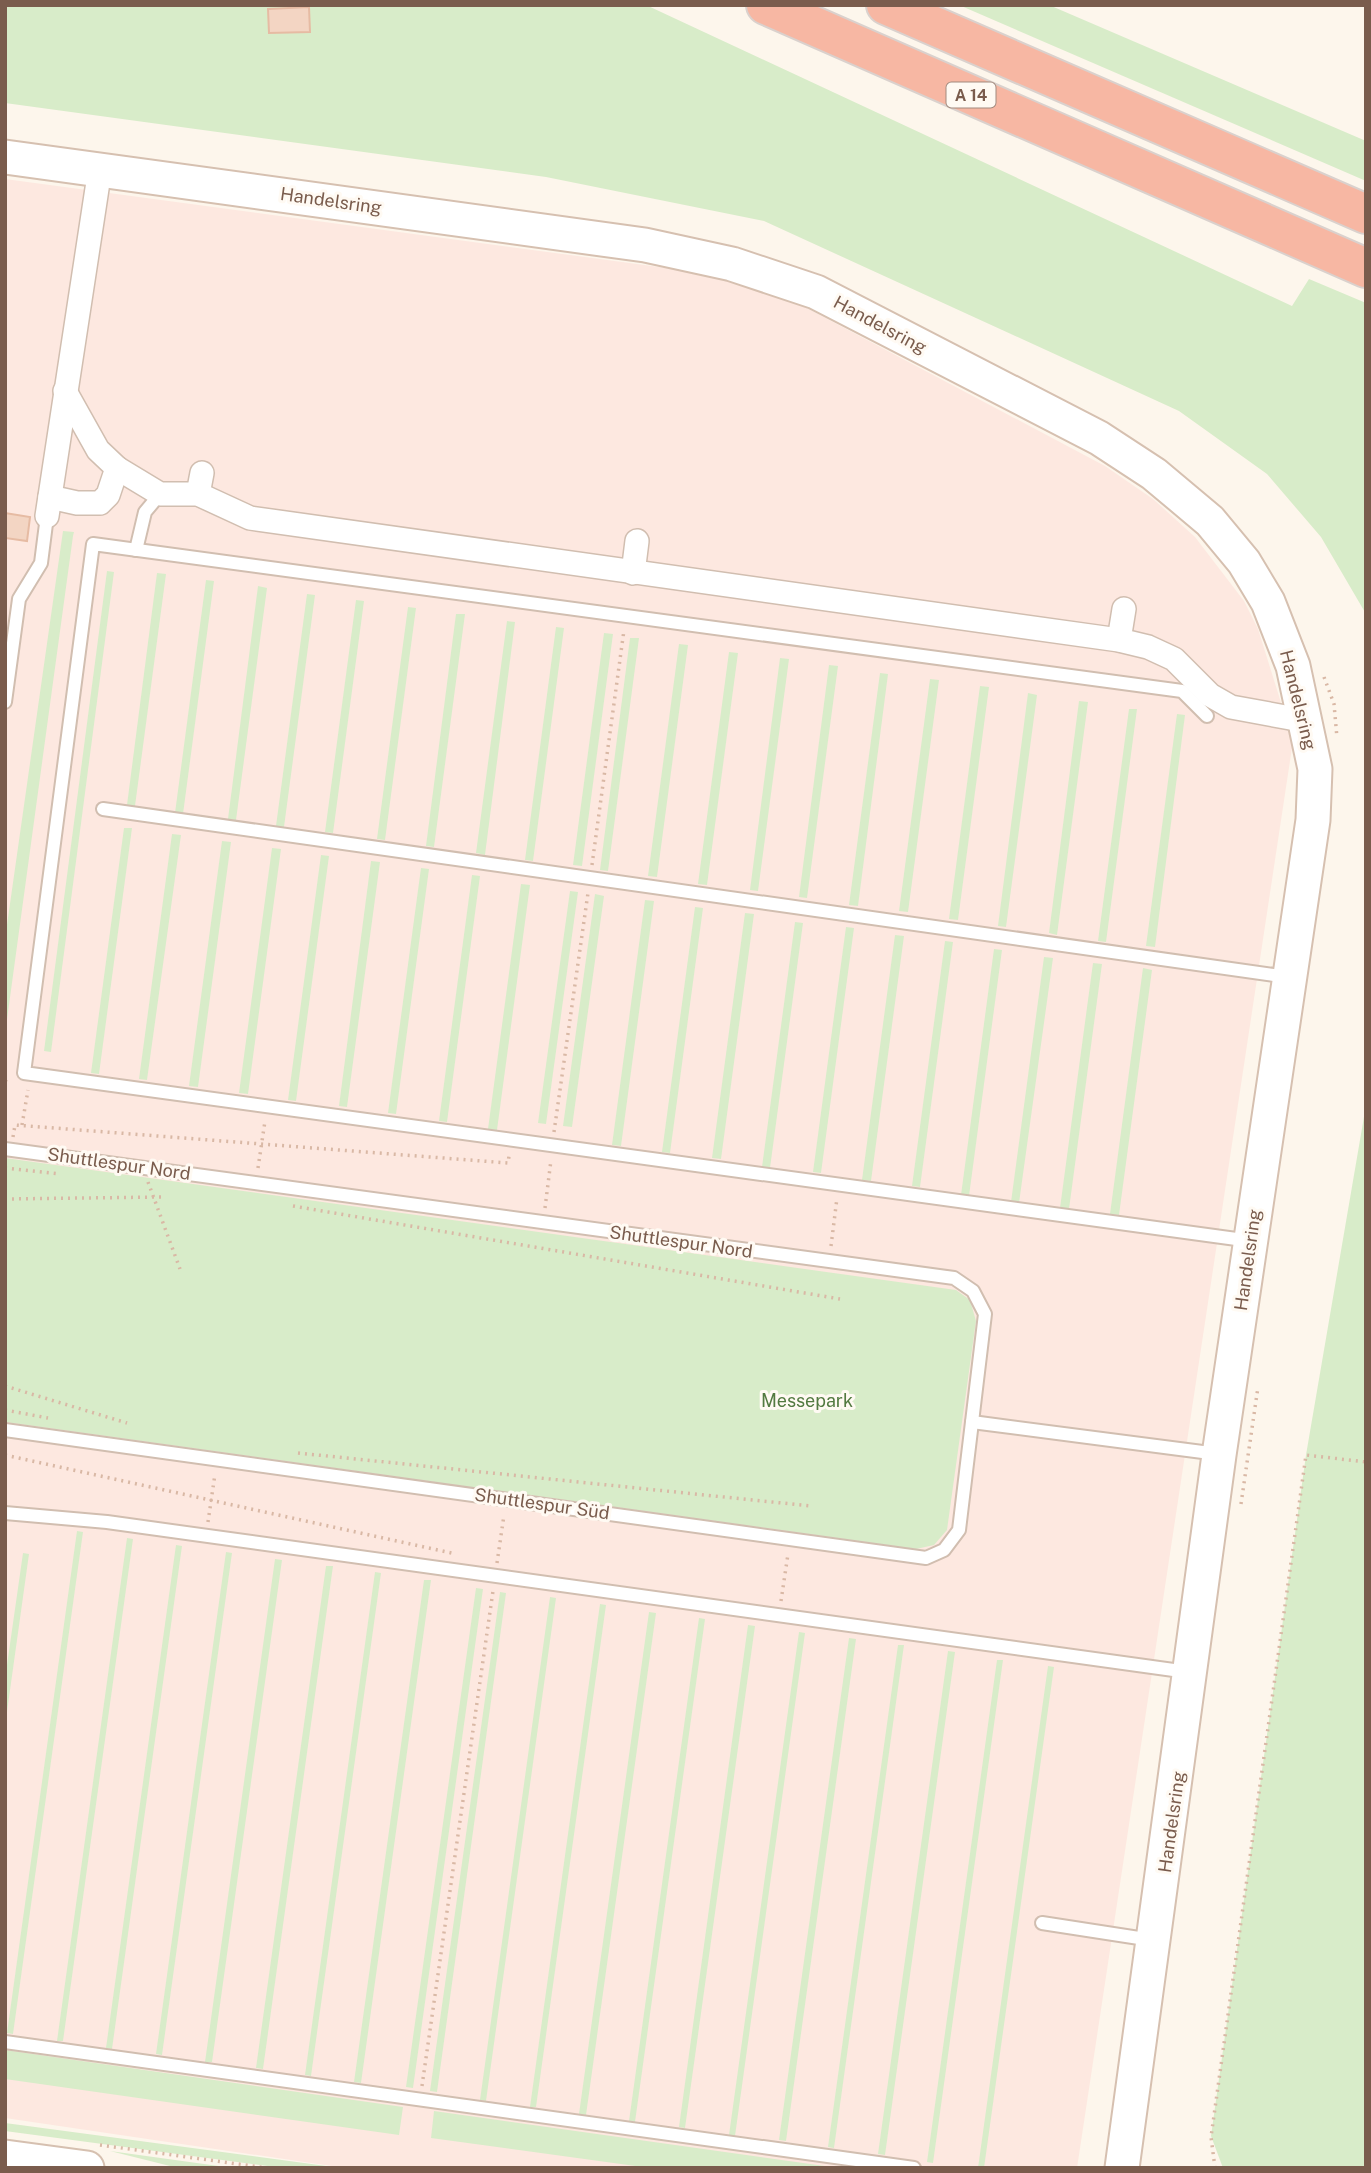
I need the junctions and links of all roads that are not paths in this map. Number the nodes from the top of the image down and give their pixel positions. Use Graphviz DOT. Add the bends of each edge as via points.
graph roads {
  1 [pos="766,5"];
  2 [pos="886,5"];
  3 [pos="5,157"];
  4 [pos="100,169"];
  5 [pos="1366,214"];
  6 [pos="1366,268"];
  7 [pos="65,391"];
  8 [pos="117,468"];
  9 [pos="160,494"];
  10 [pos="49,506"];
  11 [pos="637,541"];
  12 [pos="136,550"];
  13 [pos="634,573"];
  14 [pos="5,597"];
  15 [pos="19,599"];
  16 [pos="1124,609"];
  17 [pos="1119,640"];
  18 [pos="5,702"];
  19 [pos="1207,716"];
  20 [pos="1307,721"];
  21 [pos="103,809"];
  22 [pos="1289,977"];
  23 [pos="8,1149"];
  24 [pos="1251,1241"];
  25 [pos="972,1422"];
  26 [pos="5,1430"];
  27 [pos="1219,1455"];
  28 [pos="5,1513"];
  29 [pos="1192,1672"];
  30 [pos="1042,1923"];
  31 [pos="1155,1940"];
  32 [pos="5,2042"];
  33 [pos="89,2156"];
  34 [pos="5,2157"];
  35 [pos="914,2168"];
  36 [pos="1122,2168"];
  1 -- 6 [label="highway, A 14"];
  2 -- 5 [label="highway"];
  3 -- 4 [label="main road, Handelsring"];
  4 -- 7 [label="street"];
  4 -- 20 [label="main road, Handelsring" via="645,245 732,264 816,292 1099,438 1154,474 1210,522 1244,562 1268,603 1293,666"];
  7 -- 8 [label="street" via="97,450"];
  7 -- 10 [label="street"];
  8 -- 9 [label="street"];
  8 -- 10 [label="street" via="108,495 100,503"];
  9 -- 12 [label="lane" via="145,512"];
  9 -- 13 [label="street" via="200,484 250,518"];
  10 -- 15 [label="lane" via="41,563"];
  11 -- 13 [label="street"];
  12 -- 19 [label="lane" via="1182,691"];
  12 -- 24 [label="lane" via="93,544 24,1073"];
  13 -- 17 [label="street"];
  14 -- 15 [label="lane"];
  15 -- 18 [label="lane"];
  16 -- 17 [label="street"];
  17 -- 20 [label="street" via="1174,659 1210,695 1231,707"];
  20 -- 22 [label="main road, Handelsring" via="1315,769 1313,820"];
  21 -- 22 [label="lane"];
  22 -- 24 [label="main road, Handelsring"];
  23 -- 25 [label="lane, Shuttlespur Nord" via="954,1278 973,1291 985,1314"];
  24 -- 27 [label="main road, Handelsring"];
  25 -- 26 [label="lane, Shuttlespur Süd" via="959,1530 944,1550 926,1558"];
  25 -- 27 [label="lane"];
  27 -- 29 [label="main road, Handelsring"];
  28 -- 29 [label="lane" via="206,1536"];
  29 -- 31 [label="main road, Handelsring"];
  30 -- 31 [label="lane"];
  31 -- 36 [label="main road, Handelsring"];
  32 -- 35 [label="lane"];
  33 -- 34 [label="main road"];
}
